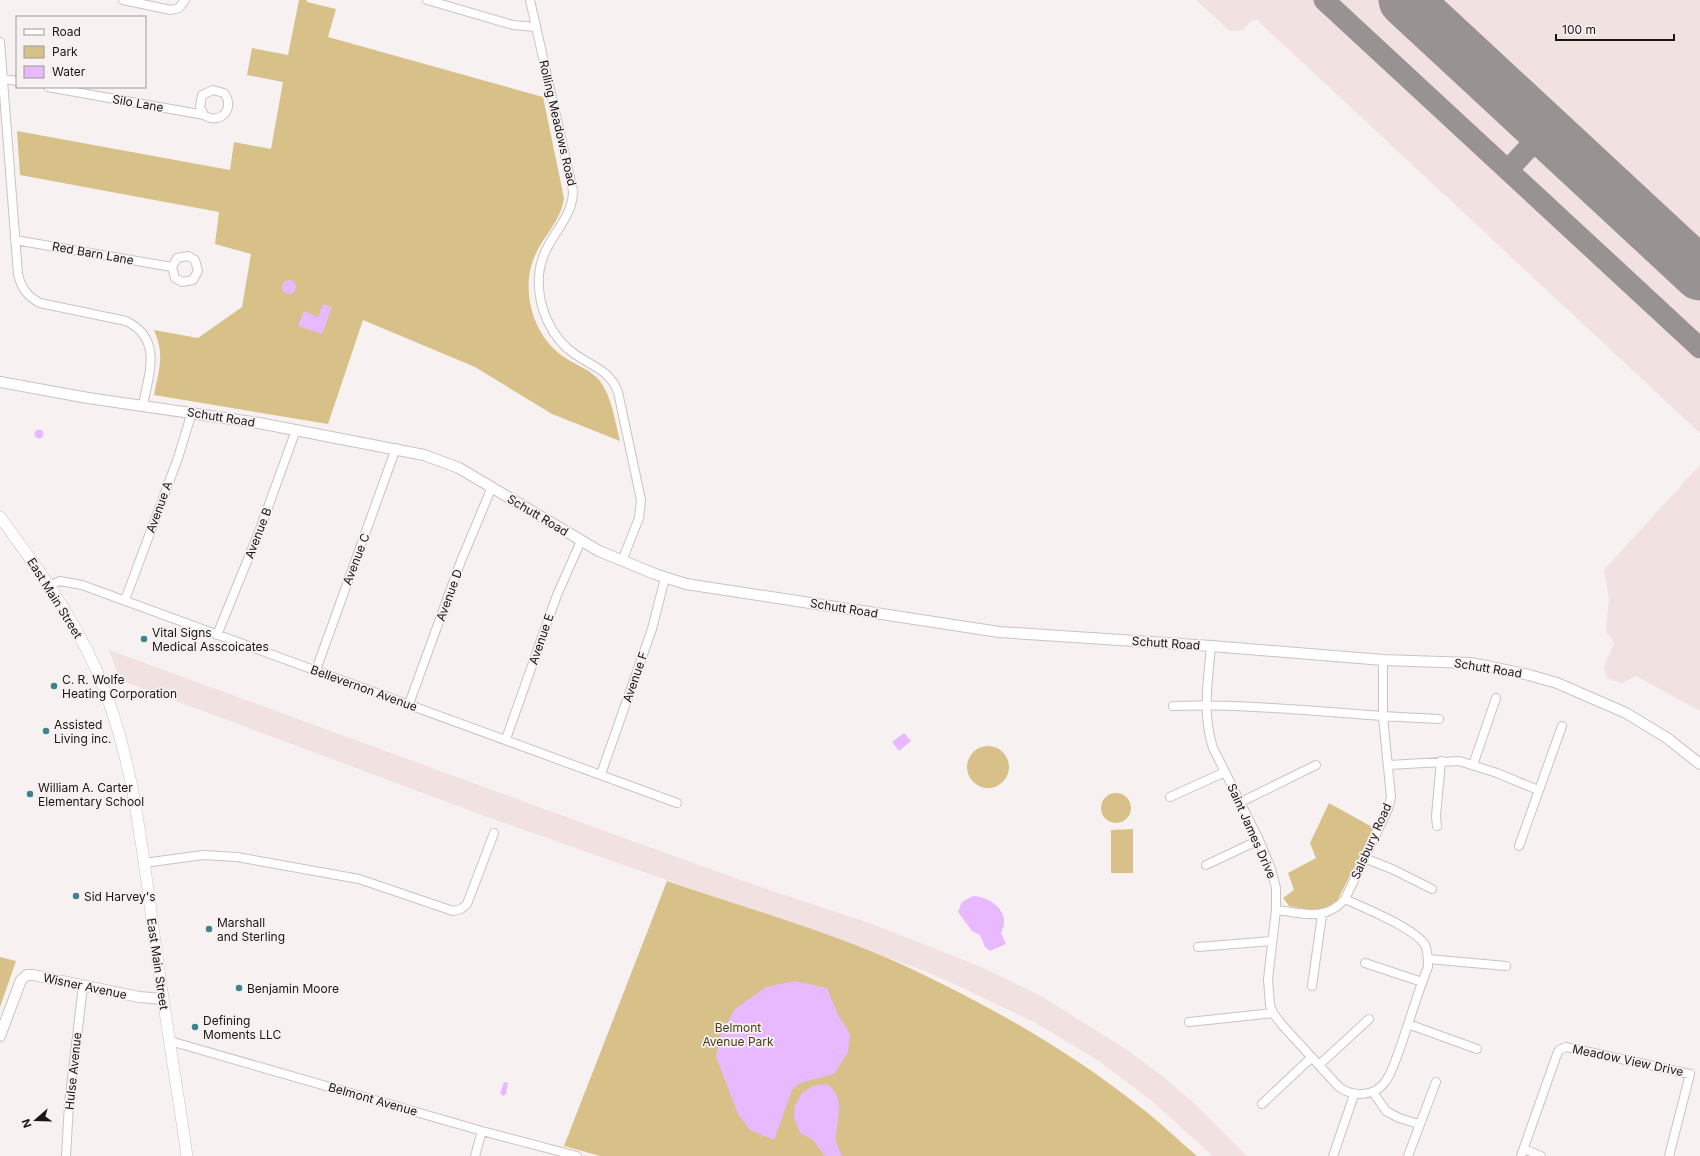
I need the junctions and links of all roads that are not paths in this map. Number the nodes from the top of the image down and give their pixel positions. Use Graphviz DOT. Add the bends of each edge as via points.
graph roads {
  1 [pos="123,0"];
  2 [pos="185,0"];
  3 [pos="427,0"];
  4 [pos="530,0"];
  5 [pos="161,3"];
  6 [pos="536,27"];
  7 [pos="0,42"];
  8 [pos="3,79"];
  9 [pos="16,81"];
  10 [pos="54,88"];
  11 [pos="204,115"];
  12 [pos="15,240"];
  13 [pos="172,268"];
  14 [pos="0,382"];
  15 [pos="143,405"];
  16 [pos="192,412"];
  17 [pos="296,430"];
  18 [pos="396,448"];
  19 [pos="492,487"];
  20 [pos="0,517"];
  21 [pos="581,541"];
  22 [pos="622,561"];
  23 [pos="665,578"];
  24 [pos="50,584"];
  25 [pos="124,600"];
  26 [pos="217,635"];
  27 [pos="1211,646"];
  28 [pos="1383,660"];
  29 [pos="316,670"];
  30 [pos="1496,698"];
  31 [pos="409,704"];
  32 [pos="1206,705"];
  33 [pos="1173,706"];
  34 [pos="1384,717"];
  35 [pos="1438,719"];
  36 [pos="1562,726"];
  37 [pos="506,739"];
  38 [pos="1441,761"];
  39 [pos="1700,764"];
  40 [pos="1316,765"];
  41 [pos="1389,765"];
  42 [pos="1473,765"];
  43 [pos="1225,772"];
  44 [pos="601,774"];
  45 [pos="1538,790"];
  46 [pos="1170,798"];
  47 [pos="1241,802"];
  48 [pos="677,803"];
  49 [pos="1437,826"];
  50 [pos="494,833"];
  51 [pos="1259,840"];
  52 [pos="1519,846"];
  53 [pos="1364,858"];
  54 [pos="144,863"];
  55 [pos="1206,865"];
  56 [pos="1432,889"];
  57 [pos="1345,899"];
  58 [pos="1276,910"];
  59 [pos="1322,915"];
  60 [pos="1272,941"];
  61 [pos="1198,947"];
  62 [pos="1428,959"];
  63 [pos="1365,963"];
  64 [pos="1506,966"];
  65 [pos="1422,982"];
  66 [pos="83,986"];
  67 [pos="1312,986"];
  68 [pos="163,999"];
  69 [pos="1273,1013"];
  70 [pos="1369,1020"];
  71 [pos="1189,1022"];
  72 [pos="1408,1024"];
  73 [pos="0,1036"];
  74 [pos="170,1041"];
  75 [pos="1477,1048"];
  76 [pos="1312,1057"];
  77 [pos="1319,1064"];
  78 [pos="1436,1082"];
  79 [pos="1373,1092"];
  80 [pos="1354,1095"];
  81 [pos="1262,1104"];
  82 [pos="1419,1124"];
  83 [pos="482,1131"];
  84 [pos="1523,1153"];
  85 [pos="66,1156"];
  86 [pos="187,1156"];
  87 [pos="475,1156"];
  88 [pos="577,1156"];
  89 [pos="1333,1156"];
  90 [pos="1408,1156"];
  91 [pos="1541,1156"];
  92 [pos="1669,1156"];
  1 -- 5 [label="street"];
  2 -- 5 [label="street" via="182,6 175,9"];
  3 -- 6 [label="street" via="513,24"];
  4 -- 6 [label="street, Rolling Meadows Road"];
  6 -- 22 [label="street, Rolling Meadows Road" via="573,191 569,212 551,238 542,260 539,275 540,298 547,321 560,340 576,354 606,373 618,392 641,500 639,518"];
  7 -- 8 [label="street"];
  8 -- 9 [label="street"];
  8 -- 12 [label="street"];
  10 -- 11 [label="street, Silo Lane"];
  12 -- 13 [label="street, Red Barn Lane"];
  12 -- 15 [label="street" via="20,283 34,300 53,307 126,321 142,332 148,342 151,359"];
  14 -- 15 [label="street, Schutt Road"];
  15 -- 16 [label="street, Schutt Road"];
  16 -- 17 [label="street, Schutt Road"];
  16 -- 25 [label="street, Avenue A" via="178,458"];
  17 -- 18 [label="street, Schutt Road"];
  17 -- 26 [label="street, Avenue B" via="259,532"];
  18 -- 19 [label="street, Schutt Road" via="448,463"];
  18 -- 29 [label="street, Avenue C"];
  19 -- 21 [label="street, Schutt Road"];
  19 -- 31 [label="street, Avenue D" via="461,561"];
  20 -- 24 [label="main road, East Main Street"];
  21 -- 22 [label="street, Schutt Road"];
  21 -- 37 [label="street, Avenue E" via="557,594"];
  22 -- 23 [label="street, Schutt Road"];
  23 -- 27 [label="street, Schutt Road" via="730,592 998,632"];
  23 -- 44 [label="street, Avenue F" via="652,629"];
  24 -- 25 [label="street, Bellevernon Avenue" via="60,580 67,581"];
  24 -- 54 [label="main road, East Main Street" via="90,657 116,724 130,779"];
  25 -- 26 [label="street, Bellevernon Avenue"];
  26 -- 29 [label="street, Bellevernon Avenue"];
  27 -- 28 [label="street, Schutt Road"];
  27 -- 32 [label="street, Saint James Drive"];
  28 -- 34 [label="street, Salsbury Road"];
  28 -- 39 [label="street, Schutt Road" via="1470,663 1556,683 1642,722"];
  29 -- 31 [label="street, Bellevernon Avenue"];
  30 -- 42 [label="street"];
  31 -- 37 [label="street, Bellevernon Avenue"];
  32 -- 33 [label="street"];
  32 -- 34 [label="street" via="1296,708"];
  32 -- 43 [label="street, Saint James Drive" via="1209,736"];
  34 -- 35 [label="street"];
  34 -- 41 [label="street, Salsbury Road"];
  36 -- 45 [label="street"];
  37 -- 44 [label="street, Bellevernon Avenue"];
  38 -- 41 [label="street"];
  38 -- 42 [label="street" via="1459,761"];
  38 -- 49 [label="street"];
  40 -- 47 [label="street"];
  41 -- 53 [label="street, Salsbury Road" via="1391,797 1388,809"];
  42 -- 45 [label="street"];
  43 -- 46 [label="street"];
  43 -- 47 [label="street, Saint James Drive"];
  44 -- 48 [label="street, Bellevernon Avenue"];
  45 -- 52 [label="street"];
  47 -- 51 [label="street, Saint James Drive"];
  50 -- 54 [label="street" via="467,904 461,909 453,910 359,879 237,857 203,855"];
  51 -- 55 [label="street"];
  51 -- 58 [label="street, Saint James Drive" via="1276,888"];
  53 -- 56 [label="street"];
  53 -- 57 [label="street, Salsbury Road"];
  54 -- 68 [label="main road, East Main Street"];
  57 -- 59 [label="street, Salsbury Road" via="1336,908"];
  57 -- 62 [label="street" via="1414,933 1426,946"];
  58 -- 59 [label="street"];
  58 -- 60 [label="street, Saint James Drive"];
  59 -- 67 [label="street"];
  60 -- 61 [label="street"];
  60 -- 69 [label="street, Saint James Drive" via="1268,979"];
  62 -- 64 [label="street"];
  62 -- 65 [label="street" via="1428,967"];
  63 -- 65 [label="street"];
  65 -- 72 [label="street"];
  66 -- 68 [label="street, Wisner Avenue"];
  66 -- 73 [label="street, Wisner Avenue" via="28,975 22,980"];
  66 -- 85 [label="street, Hulse Avenue"];
  68 -- 74 [label="main road, East Main Street"];
  69 -- 71 [label="street"];
  69 -- 76 [label="street"];
  70 -- 77 [label="street"];
  72 -- 75 [label="street"];
  72 -- 79 [label="street" via="1385,1083"];
  74 -- 83 [label="street, Belmont Avenue"];
  74 -- 86 [label="main road, East Main Street"];
  76 -- 77 [label="street"];
  76 -- 81 [label="street"];
  77 -- 80 [label="street" via="1339,1087"];
  78 -- 82 [label="street"];
  79 -- 80 [label="street"];
  79 -- 82 [label="street" via="1386,1111"];
  80 -- 89 [label="street"];
  82 -- 90 [label="street"];
  83 -- 87 [label="street"];
  83 -- 88 [label="street, Belmont Avenue"];
  84 -- 91 [label="street"];
  84 -- 92 [label="street, Meadow View Drive" via="1556,1057 1560,1050 1566,1047 1690,1074"];
}
